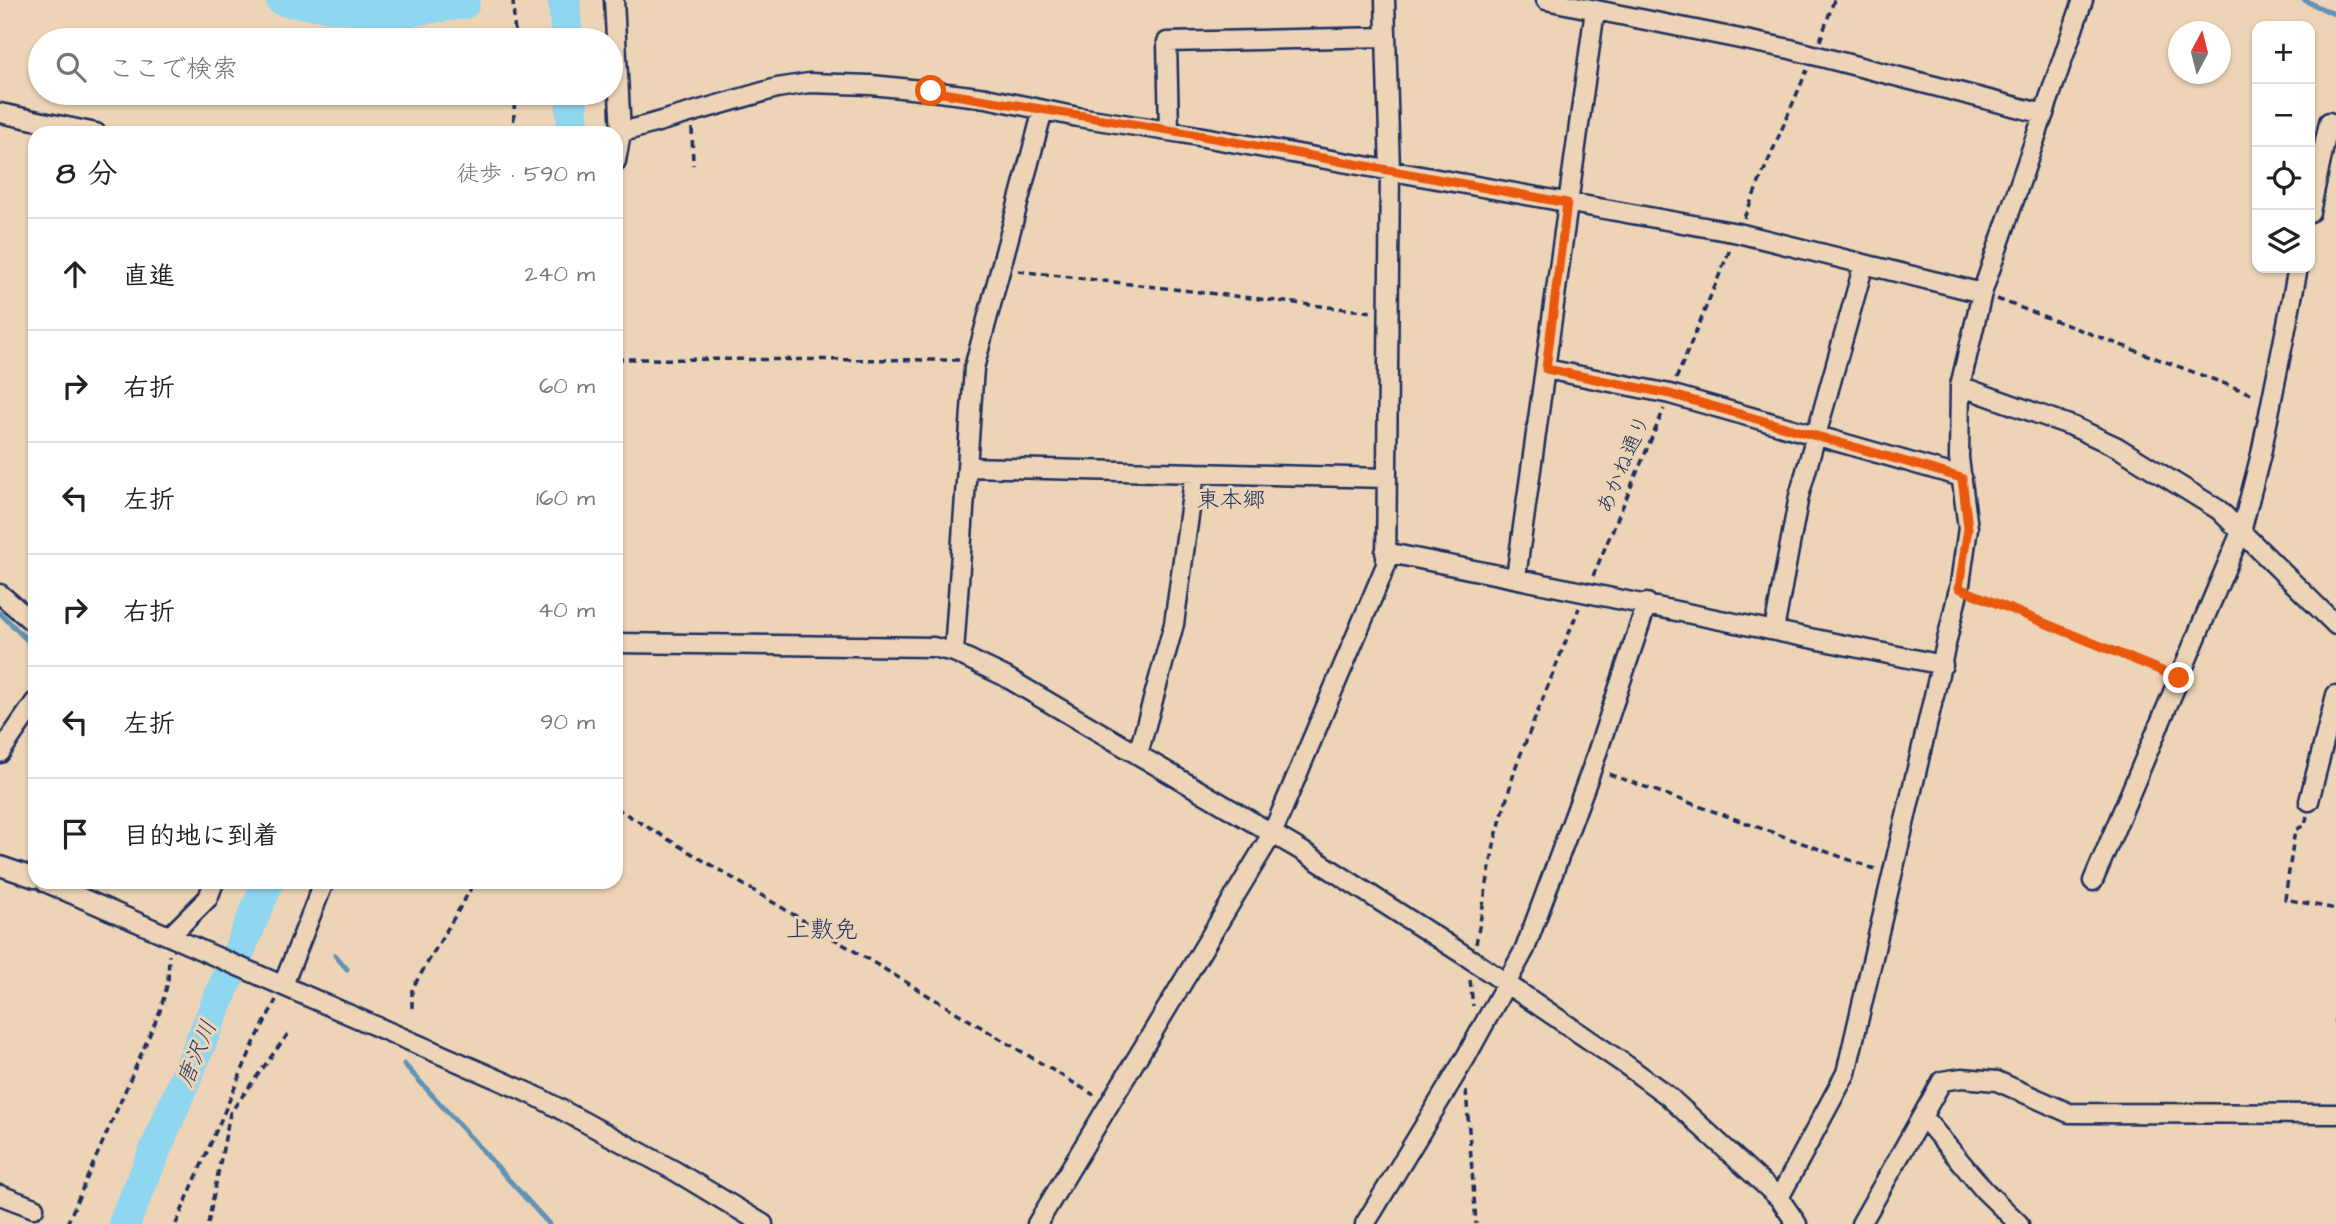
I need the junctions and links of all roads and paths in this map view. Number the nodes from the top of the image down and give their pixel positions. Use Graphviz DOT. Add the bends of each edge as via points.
graph roads {
  1 [pos="513,0"];
  2 [pos="614,0"];
  3 [pos="1385,0"];
  4 [pos="1546,0"];
  5 [pos="1834,0"];
  6 [pos="2083,0"];
  7 [pos="1595,10"];
  8 [pos="514,28"];
  9 [pos="615,28"];
  10 [pos="1386,37"];
  11 [pos="1817,48"];
  12 [pos="1810,64"];
  13 [pos="514,105"];
  14 [pos="617,105"];
  15 [pos="1043,110"];
  16 [pos="0,113"];
  17 [pos="692,113"];
  18 [pos="2044,114"];
  19 [pos="2329,122"];
  20 [pos="62,126"];
  21 [pos="513,126"];
  22 [pos="618,126"];
  23 [pos="1169,131"];
  24 [pos="623,132"];
  25 [pos="692,165"];
  26 [pos="1390,171"];
  27 [pos="1567,203"];
  28 [pos="2310,210"];
  29 [pos="1742,220"];
  30 [pos="1733,243"];
  31 [pos="1864,264"];
  32 [pos="1000,270"];
  33 [pos="2297,273"];
  34 [pos="1982,293"];
  35 [pos="1388,314"];
  36 [pos="623,359"];
  37 [pos="975,360"];
  38 [pos="1546,369"];
  39 [pos="1960,386"];
  40 [pos="1670,394"];
  41 [pos="2271,401"];
  42 [pos="1814,435"];
  43 [pos="968,467"];
  44 [pos="1195,473"];
  45 [pos="1385,478"];
  46 [pos="1962,478"];
  47 [pos="2241,532"];
  48 [pos="1385,552"];
  49 [pos="1516,577"];
  50 [pos="1590,582"];
  51 [pos="1959,588"];
  52 [pos="0,594"];
  53 [pos="1582,601"];
  54 [pos="1647,604"];
  55 [pos="28,618"];
  56 [pos="2336,625"];
  57 [pos="1774,630"];
  58 [pos="623,643"];
  59 [pos="954,652"];
  60 [pos="1944,665"];
  61 [pos="2179,678"];
  62 [pos="2336,695"];
  63 [pos="28,712"];
  64 [pos="0,753"];
  65 [pos="1138,754"];
  66 [pos="1592,768"];
  67 [pos="2309,801"];
  68 [pos="623,812"];
  69 [pos="1272,834"];
  70 [pos="0,866"];
  71 [pos="28,876"];
  72 [pos="1894,876"];
  73 [pos="2093,881"];
  74 [pos="62,889"];
  75 [pos="211,889"];
  76 [pos="321,889"];
  77 [pos="471,889"];
  78 [pos="2336,909"];
  79 [pos="175,937"];
  80 [pos="1475,950"];
  81 [pos="1470,972"];
  82 [pos="279,983"];
  83 [pos="1507,984"];
  84 [pos="2336,992"];
  85 [pos="412,1008"];
  86 [pos="1471,1012"];
  87 [pos="290,1031"];
  88 [pos="2336,1045"];
  89 [pos="1466,1088"];
  90 [pos="1109,1104"];
  91 [pos="225,1110"];
  92 [pos="230,1113"];
  93 [pos="2336,1114"];
  94 [pos="1923,1116"];
  95 [pos="0,1195"];
  96 [pos="1779,1198"];
  97 [pos="34,1208"];
  98 [pos="211,1223"];
  99 [pos="67,1224"];
  100 [pos="176,1224"];
  101 [pos="763,1224"];
  102 [pos="1037,1224"];
  103 [pos="1365,1224"];
  104 [pos="1476,1224"];
  105 [pos="1797,1224"];
  106 [pos="1861,1224"];
  107 [pos="2019,1224"];
  1 -- 8 [label="path"];
  2 -- 9 [label="street"];
  3 -- 10 [label="street"];
  4 -- 7 [label="street"];
  5 -- 11 [label="path"];
  6 -- 18 [label="street"];
  7 -- 18 [label="street" via="1790,49"];
  7 -- 27 [label="street"];
  10 -- 23 [label="street" via="1167,42"];
  10 -- 26 [label="street"];
  12 -- 29 [label="path"];
  13 -- 21 [label="path"];
  14 -- 22 [label="street"];
  15 -- 17 [label="street" via="986,98 809,83"];
  15 -- 23 [label="street"];
  15 -- 32 [label="street"];
  16 -- 20 [label="street"];
  17 -- 24 [label="street"];
  17 -- 25 [label="path"];
  18 -- 34 [label="street"];
  19 -- 28 [label="street"];
  23 -- 26 [label="street"];
  26 -- 27 [label="street"];
  26 -- 35 [label="street"];
  27 -- 31 [label="street" via="1738,233"];
  27 -- 38 [label="street"];
  30 -- 40 [label="path, あかね通り"];
  31 -- 34 [label="street"];
  31 -- 42 [label="street"];
  32 -- 35 [label="path"];
  32 -- 37 [label="street"];
  33 -- 41 [label="street"];
  34 -- 39 [label="street"];
  34 -- 41 [label="path"];
  35 -- 45 [label="street"];
  36 -- 37 [label="path"];
  37 -- 43 [label="street"];
  38 -- 40 [label="street"];
  38 -- 49 [label="street"];
  39 -- 46 [label="street"];
  39 -- 47 [label="street" via="2117,447 2219,510"];
  40 -- 42 [label="street"];
  40 -- 50 [label="path, あかね通り"];
  41 -- 47 [label="street"];
  42 -- 46 [label="street"];
  42 -- 57 [label="street"];
  43 -- 44 [label="street"];
  43 -- 59 [label="street"];
  44 -- 45 [label="street"];
  44 -- 65 [label="street" via="1174,624"];
  45 -- 48 [label="street"];
  46 -- 51 [label="street" via="1968,528"];
  47 -- 56 [label="street"];
  47 -- 61 [label="street"];
  48 -- 49 [label="street"];
  48 -- 69 [label="street" via="1386,565"];
  49 -- 54 [label="street"];
  51 -- 60 [label="street"];
  51 -- 61 [label="path"];
  52 -- 55 [label="street"];
  53 -- 80 [label="path" via="1516,766 1495,840"];
  54 -- 57 [label="street"];
  54 -- 66 [label="street"];
  57 -- 60 [label="street"];
  58 -- 59 [label="street" via="902,645"];
  59 -- 65 [label="street"];
  60 -- 72 [label="street"];
  61 -- 73 [label="street"];
  62 -- 67 [label="street"];
  63 -- 64 [label="street"];
  65 -- 69 [label="street"];
  66 -- 72 [label="path"];
  66 -- 83 [label="street" via="1525,949"];
  67 -- 78 [label="path" via="2305,825 2295,830 2284,899"];
  68 -- 90 [label="path"];
  69 -- 83 [label="street"];
  69 -- 90 [label="street"];
  70 -- 71 [label="street"];
  72 -- 96 [label="street" via="1846,1073"];
  74 -- 79 [label="street"];
  75 -- 79 [label="street"];
  76 -- 82 [label="street"];
  77 -- 85 [label="path" via="412,989"];
  79 -- 82 [label="street"];
  79 -- 99 [label="path" via="166,995"];
  81 -- 86 [label="path"];
  82 -- 91 [label="path"];
  82 -- 101 [label="street" via="536,1096"];
  83 -- 96 [label="street" via="1668,1096"];
  83 -- 103 [label="street"];
  84 -- 88 [label="path"];
  87 -- 92 [label="path"];
  89 -- 104 [label="path"];
  90 -- 102 [label="street"];
  91 -- 92 [label="path"];
  91 -- 100 [label="path"];
  92 -- 98 [label="path"];
  93 -- 94 [label="street" via="2069,1113 1997,1081 1962,1078 1942,1081"];
  94 -- 106 [label="street"];
  94 -- 107 [label="street" via="1984,1190"];
  95 -- 97 [label="street"];
  96 -- 105 [label="street"];
}
